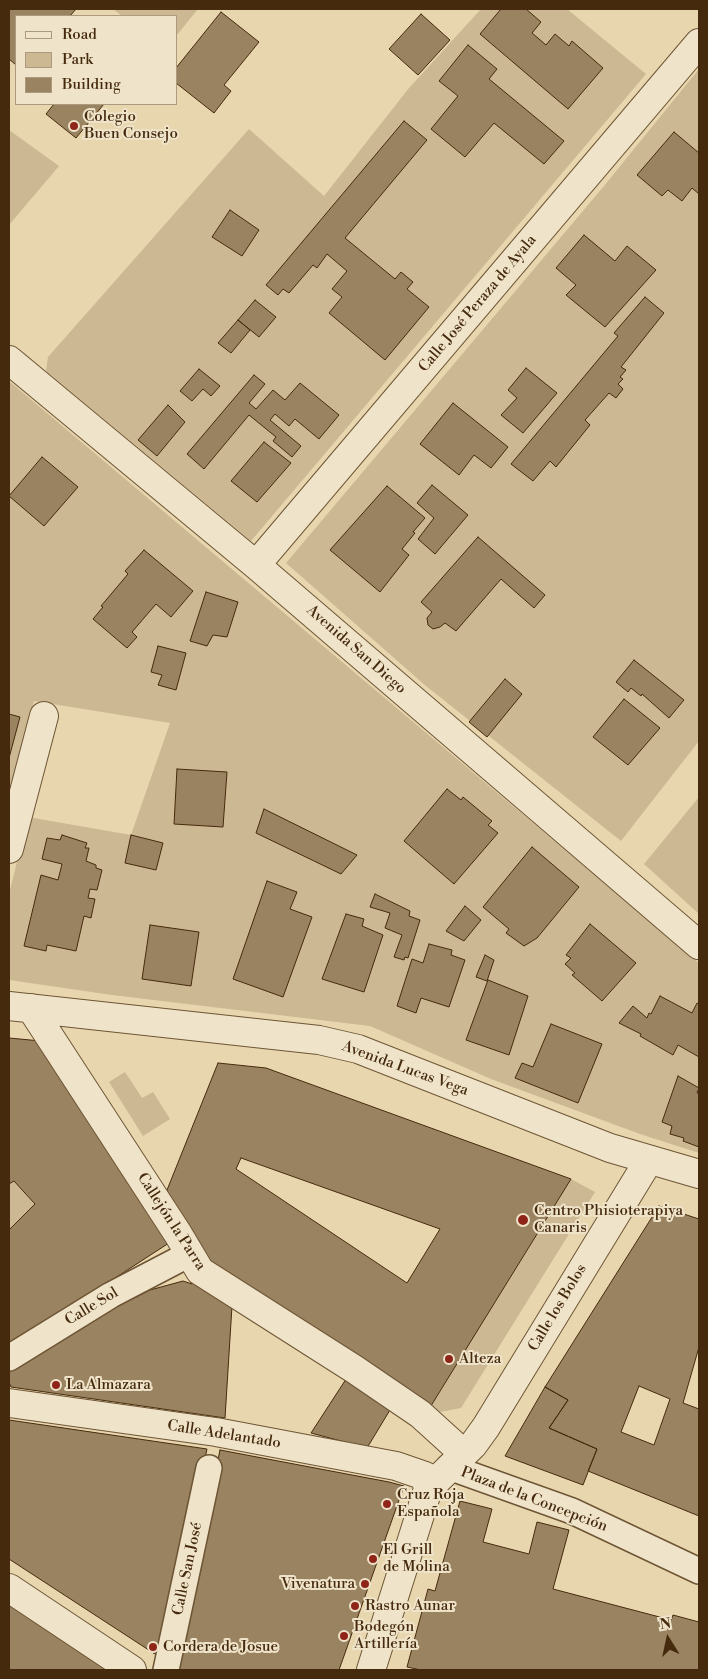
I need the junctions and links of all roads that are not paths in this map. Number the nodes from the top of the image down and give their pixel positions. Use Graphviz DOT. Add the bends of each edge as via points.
graph roads {
  1 [pos="699,43"];
  2 [pos="9,360"];
  3 [pos="256,566"];
  4 [pos="44,716"];
  5 [pos="9,849"];
  6 [pos="699,944"];
  7 [pos="20,1007"];
  8 [pos="649,1160"];
  9 [pos="699,1174"];
  10 [pos="178,1260"];
  11 [pos="9,1358"];
  12 [pos="9,1403"];
  13 [pos="456,1460"];
  14 [pos="208,1468"];
  15 [pos="428,1489"];
  16 [pos="699,1571"];
  17 [pos="9,1588"];
  18 [pos="132,1670"];
  19 [pos="166,1670"];
  20 [pos="371,1670"];
  1 -- 3 [label="street, Calle José Peraza de Ayala"];
  2 -- 3 [label="street, Avenida San Diego"];
  3 -- 6 [label="street, Avenida San Diego"];
  4 -- 5 [label="street"];
  7 -- 8 [label="street, Avenida Lucas Vega" via="319,1040 358,1049 610,1148"];
  7 -- 13 [label="street, Callejón la Parra" via="178,1234 200,1272 420,1414"];
  8 -- 9 [label="street, Avenida Lucas Vega"];
  8 -- 13 [label="street, Calle los Bolos" via="486,1427"];
  10 -- 11 [label="street, Calle Sol" via="111,1295"];
  12 -- 15 [label="street, Calle Adelantado" via="216,1432 396,1466 425,1476"];
  13 -- 15 [label="street, Calle los Bolos"];
  13 -- 16 [label="street, Plaza de la Concepción"];
  14 -- 19 [label="street, Calle San José"];
  15 -- 20 [label="street"];
  17 -- 18 [label="street"];
}
